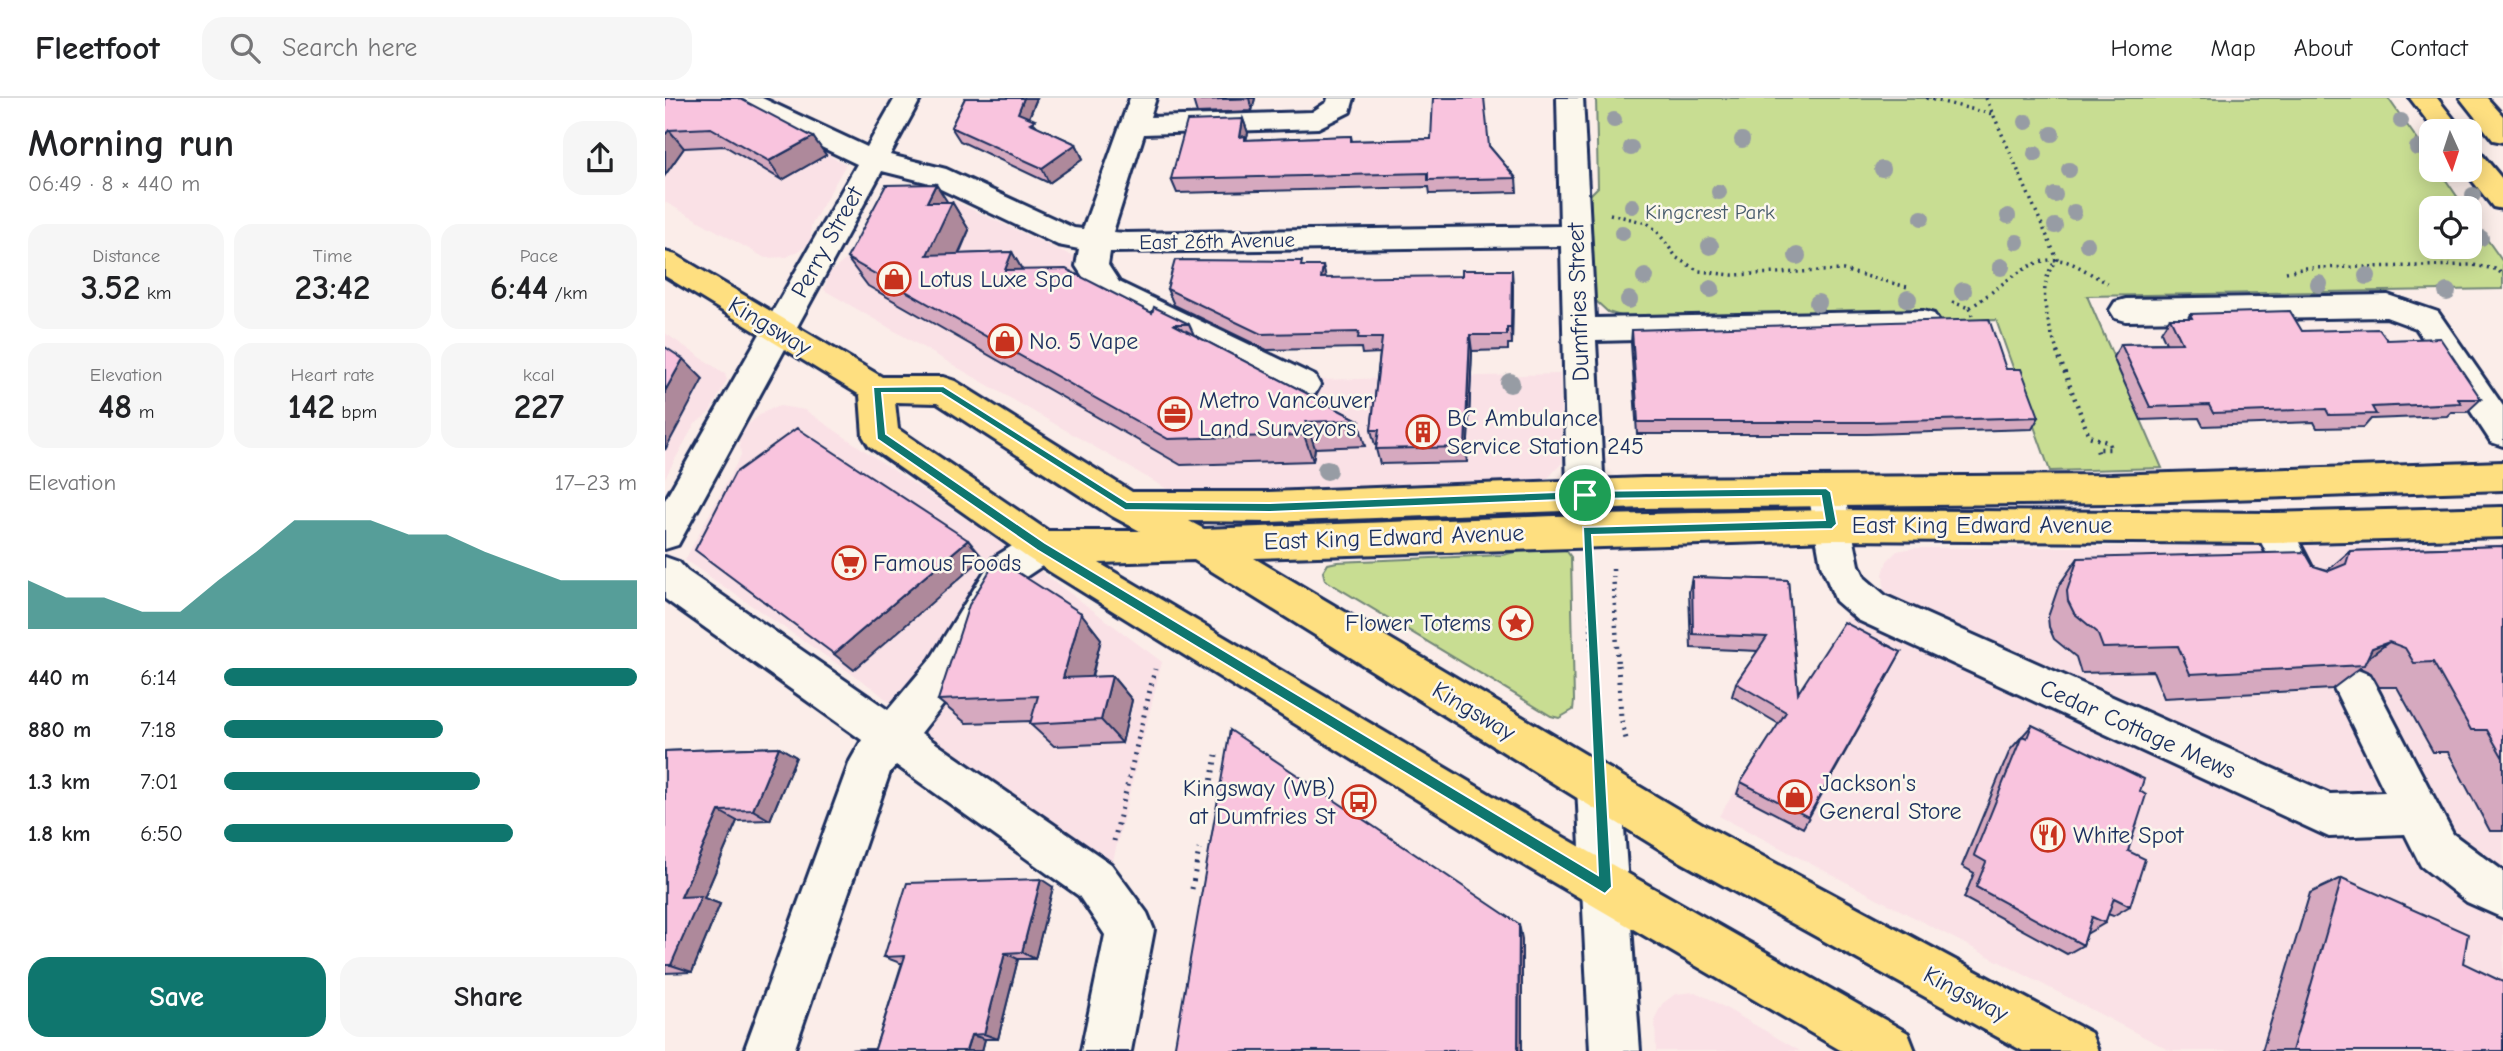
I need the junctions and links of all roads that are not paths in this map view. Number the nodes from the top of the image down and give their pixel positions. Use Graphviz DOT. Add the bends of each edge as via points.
graph roads {
  1 [pos="741,98"];
  2 [pos="908,98"];
  3 [pos="1143,98"];
  4 [pos="1341,98"];
  5 [pos="1570,98"];
  6 [pos="2423,98"];
  7 [pos="2473,98"];
  8 [pos="2440,119"];
  9 [pos="1133,126"];
  10 [pos="2503,134"];
  11 [pos="874,160"];
  12 [pos="2482,173"];
  13 [pos="2503,200"];
  14 [pos="1575,236"];
  15 [pos="1095,241"];
  16 [pos="665,262"];
  17 [pos="2119,298"];
  18 [pos="1971,314"];
  19 [pos="1579,330"];
  20 [pos="778,331"];
  21 [pos="1303,385"];
  22 [pos="876,389"];
  23 [pos="2503,433"];
  24 [pos="2503,476"];
  25 [pos="1125,506"];
  26 [pos="1829,508"];
  27 [pos="1586,513"];
  28 [pos="2503,522"];
  29 [pos="2273,528"];
  30 [pos="665,534"];
  31 [pos="1199,544"];
  32 [pos="1041,547"];
  33 [pos="665,573"];
  34 [pos="2299,579"];
  35 [pos="2354,688"];
  36 [pos="893,736"];
  37 [pos="1599,786"];
  38 [pos="2417,812"];
  39 [pos="1605,887"];
  40 [pos="2503,895"];
  41 [pos="769,1051"];
  42 [pos="1106,1051"];
  43 [pos="1615,1051"];
  44 [pos="1890,1051"];
  45 [pos="2073,1051"];
  1 -- 11 [label="street, East 26th Avenue"];
  2 -- 11 [label="street, Perry Street"];
  3 -- 9 [label="street"];
  4 -- 9 [label="street" via="1340,106 1318,120"];
  5 -- 14 [label="street, Dumfries Street"];
  6 -- 8 [label="main road"];
  7 -- 10 [label="main road"];
  9 -- 15 [label="street"];
  11 -- 15 [label="street, East 26th Avenue" via="936,175 1069,237"];
  11 -- 20 [label="street, Perry Street"];
  12 -- 13 [label="main road"];
  14 -- 15 [label="street, East 26th Avenue"];
  14 -- 19 [label="street, Dumfries Street"];
  15 -- 21 [label="street" via="1092,266 1108,290"];
  16 -- 20 [label="main road, Kingsway"];
  17 -- 23 [label="street" via="2388,306 2427,320"];
  18 -- 19 [label="street"];
  19 -- 27 [label="street, Dumfries Street"];
  20 -- 22 [label="main road, Kingsway"];
  20 -- 30 [label="street, Perry Street"];
  22 -- 25 [label="main road, Kingsway" via="943,390"];
  22 -- 32 [label="main road" via="881,436"];
  24 -- 26 [label="main road, East King Edward Avenue" via="2111,489"];
  25 -- 27 [label="main road, East King Edward Avenue"];
  25 -- 31 [label="main road, Kingsway"];
  26 -- 27 [label="main road, East King Edward Avenue"];
  26 -- 29 [label="main road, East King Edward Avenue"];
  26 -- 38 [label="street, Cedar Cottage Mews" via="1840,565 1850,589 1872,608 2329,816"];
  27 -- 31 [label="main road, East King Edward Avenue"];
  28 -- 29 [label="main road, East King Edward Avenue"];
  29 -- 34 [label="street"];
  31 -- 32 [label="main road, East King Edward Avenue"];
  31 -- 37 [label="main road, Kingsway"];
  32 -- 36 [label="street" via="1007,569 944,673"];
  32 -- 39 [label="main road"];
  33 -- 36 [label="street"];
  35 -- 38 [label="street"];
  36 -- 41 [label="street" via="872,761"];
  36 -- 42 [label="street" via="1095,880 1130,930"];
  37 -- 39 [label="street"];
  37 -- 45 [label="main road, Kingsway" via="1840,926"];
  38 -- 40 [label="street" via="2437,850 2483,886"];
  39 -- 43 [label="street"];
  39 -- 44 [label="main road"];
}
